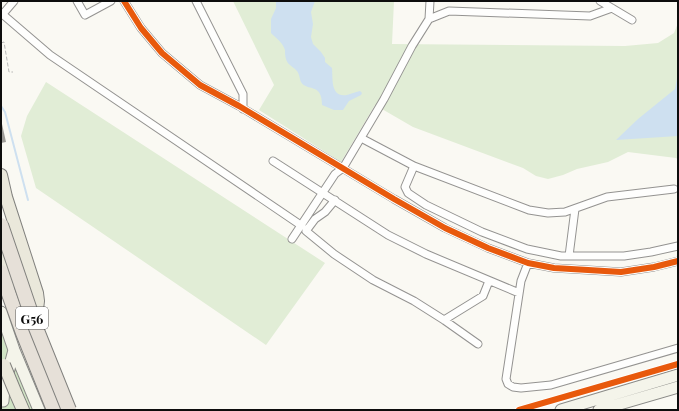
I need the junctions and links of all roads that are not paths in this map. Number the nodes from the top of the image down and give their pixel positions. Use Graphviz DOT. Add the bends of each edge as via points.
graph roads {
  1 [pos="14,1"];
  2 [pos="77,1"];
  3 [pos="111,1"];
  4 [pos="124,1"];
  5 [pos="196,1"];
  6 [pos="430,1"];
  7 [pos="600,1"];
  8 [pos="612,8"];
  9 [pos="2,14"];
  10 [pos="429,19"];
  11 [pos="632,20"];
  12 [pos="243,109"];
  13 [pos="361,138"];
  14 [pos="273,161"];
  15 [pos="414,166"];
  16 [pos="343,168"];
  17 [pos="1,175"];
  18 [pos="674,189"];
  19 [pos="323,192"];
  20 [pos="335,200"];
  21 [pos="575,209"];
  22 [pos="1,225"];
  23 [pos="302,226"];
  24 [pos="292,239"];
  25 [pos="678,246"];
  26 [pos="1,254"];
  27 [pos="569,256"];
  28 [pos="678,261"];
  29 [pos="528,263"];
  30 [pos="1,272"];
  31 [pos="489,281"];
  32 [pos="519,293"];
  33 [pos="1,312"];
  34 [pos="444,320"];
  35 [pos="478,344"];
  36 [pos="32,346"];
  37 [pos="678,348"];
  38 [pos="14,350"];
  39 [pos="3,360"];
  40 [pos="678,375"];
  41 [pos="678,387"];
  42 [pos="3,403"];
  43 [pos="23,410"];
  44 [pos="39,410"];
  45 [pos="54,410"];
  46 [pos="59,410"];
  47 [pos="69,410"];
  48 [pos="561,410"];
  49 [pos="599,410"];
  1 -- 9 [label="street"];
  2 -- 3 [label="street" via="85,15"];
  4 -- 12 [label="street" via="141,28 175,65 200,85"];
  5 -- 12 [label="street" via="243,94"];
  6 -- 10 [label="street"];
  7 -- 8 [label="street"];
  8 -- 10 [label="street" via="590,16 449,11"];
  8 -- 11 [label="street"];
  9 -- 23 [label="street" via="56,59"];
  10 -- 13 [label="street"];
  12 -- 16 [label="street"];
  13 -- 15 [label="street"];
  13 -- 16 [label="street"];
  14 -- 19 [label="street"];
  15 -- 21 [label="street" via="529,210 548,213"];
  15 -- 27 [label="street" via="406,187 408,193 426,205 482,232 528,249"];
  16 -- 19 [label="street" via="335,174"];
  16 -- 29 [label="street" via="444,228"];
  17 -- 36 [label="main road" via="37,293"];
  18 -- 21 [label="street" via="607,197"];
  19 -- 20 [label="street"];
  19 -- 23 [label="street"];
  20 -- 31 [label="street" via="388,235"];
  20 -- 34 [label="street" via="306,231 334,254 373,280"];
  21 -- 27 [label="street"];
  22 -- 47 [label="highway, G56, bridge" via="34,322"];
  23 -- 24 [label="street"];
  25 -- 27 [label="street" via="624,256"];
  26 -- 36 [label="main road"];
  28 -- 29 [label="street" via="621,272 554,268"];
  29 -- 32 [label="street"];
  30 -- 45 [label="highway, G56"];
  31 -- 32 [label="street"];
  31 -- 34 [label="street" via="483,296"];
  32 -- 37 [label="street" via="506,379 513,387 551,385"];
  33 -- 38 [label="main road"];
  34 -- 35 [label="street"];
  36 -- 46 [label="main road"];
  38 -- 42 [label="main road" via="4,388"];
  38 -- 44 [label="main road"];
  39 -- 43 [label="main road, bridge"];
  40 -- 48 [label="main road"];
  41 -- 49 [label="main road"];
}
